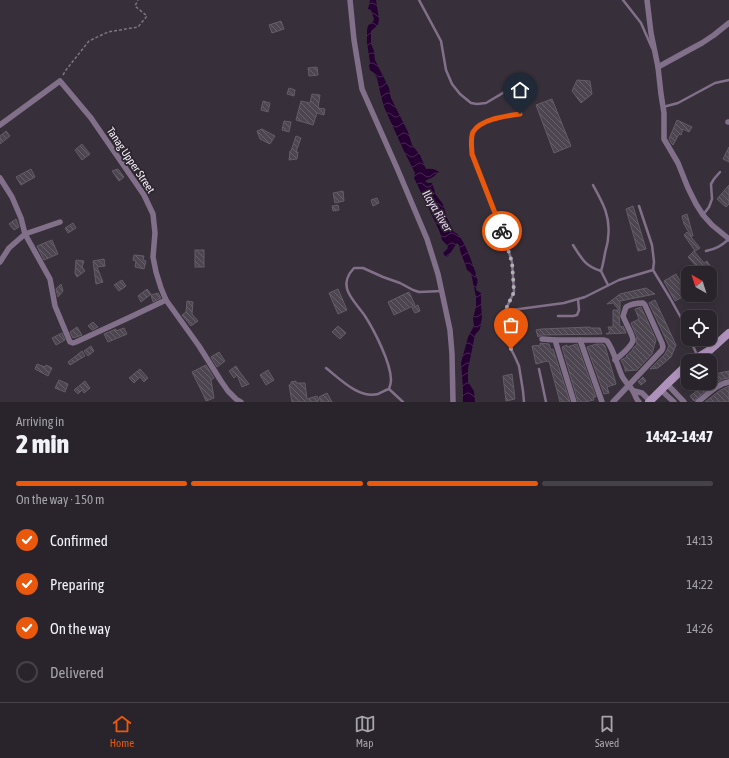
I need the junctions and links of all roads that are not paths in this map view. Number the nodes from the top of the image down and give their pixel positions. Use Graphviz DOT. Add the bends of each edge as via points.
graph roads {
  1 [pos="350,0"];
  2 [pos="419,0"];
  3 [pos="623,0"];
  4 [pos="647,0"];
  5 [pos="729,23"];
  6 [pos="656,58"];
  7 [pos="658,67"];
  8 [pos="729,80"];
  9 [pos="533,84"];
  10 [pos="663,107"];
  11 [pos="520,114"];
  12 [pos="0,125"];
  13 [pos="720,172"];
  14 [pos="0,178"];
  15 [pos="593,185"];
  16 [pos="639,206"];
  17 [pos="703,215"];
  18 [pos="60,222"];
  19 [pos="25,234"];
  20 [pos="729,239"];
  21 [pos="573,245"];
  22 [pos="706,251"];
  23 [pos="0,262"];
  24 [pos="653,270"];
  25 [pos="601,271"];
  26 [pos="608,285"];
  27 [pos="442,291"];
  28 [pos="578,299"];
  29 [pos="166,300"];
  30 [pos="505,311"];
  31 [pos="558,316"];
  32 [pos="681,318"];
  33 [pos="729,333"];
  34 [pos="542,339"];
  35 [pos="554,340"];
  36 [pos="580,340"];
  37 [pos="703,354"];
  38 [pos="615,360"];
  39 [pos="326,368"];
  40 [pos="539,369"];
  41 [pos="681,371"];
  42 [pos="729,382"];
  43 [pos="628,386"];
  44 [pos="664,387"];
  45 [pos="389,388"];
  46 [pos="634,391"];
  47 [pos="241,402"];
  48 [pos="403,402"];
  49 [pos="453,402"];
  50 [pos="524,402"];
  51 [pos="546,402"];
  52 [pos="574,402"];
  53 [pos="602,402"];
  54 [pos="613,402"];
  55 [pos="639,402"];
  56 [pos="650,402"];
  57 [pos="674,402"];
  58 [pos="684,402"];
  59 [pos="698,402"];
  1 -- 27 [label="street" via="362,89 427,239"];
  2 -- 9 [label="lane" via="441,41 446,70 452,84 471,103 486,103 529,80"];
  3 -- 6 [label="lane" via="641,22"];
  4 -- 6 [label="street"];
  5 -- 7 [label="street" via="702,43"];
  6 -- 7 [label="street"];
  7 -- 10 [label="street"];
  8 -- 10 [label="lane" via="715,83 678,103"];
  10 -- 17 [label="street" via="664,139"];
  11 -- 30 [label="lane" via="481,124 473,132 471,141 472,154 512,262 514,292"];
  12 -- 29 [label="street, Tanag Upper Street" via="60,80 91,118 144,195 153,214 153,257"];
  13 -- 17 [label="lane" via="712,184 710,207"];
  14 -- 19 [label="street" via="12,197"];
  15 -- 25 [label="lane" via="603,202 609,221"];
  16 -- 24 [label="lane" via="652,245"];
  17 -- 20 [label="street"];
  18 -- 19 [label="street"];
  19 -- 23 [label="street" via="9,248"];
  19 -- 29 [label="street" via="50,279 55,306 70,342 73,343"];
  20 -- 22 [label="lane" via="715,249"];
  21 -- 25 [label="lane" via="588,266"];
  24 -- 26 [label="lane"];
  24 -- 32 [label="lane"];
  25 -- 26 [label="lane"];
  26 -- 28 [label="lane"];
  27 -- 45 [label="lane" via="419,292 363,268 354,268 349,274 346,280 350,298 365,316 390,369 392,381"];
  27 -- 49 [label="street" via="451,342"];
  28 -- 30 [label="lane"];
  28 -- 31 [label="lane" via="577,314"];
  29 -- 47 [label="street, Tanag Upper Street" via="228,391"];
  30 -- 50 [label="lane" via="506,335 518,366"];
  33 -- 37 [label="street"];
  34 -- 35 [label="street"];
  35 -- 36 [label="street"];
  35 -- 52 [label="street"];
  36 -- 38 [label="street" via="607,341"];
  36 -- 53 [label="street"];
  38 -- 43 [label="street"];
  38 -- 43 [label="street" via="633,341 623,316 626,307 643,303 663,347"];
  39 -- 45 [label="lane" via="362,393 377,394"];
  40 -- 51 [label="lane"];
  41 -- 44 [label="street"];
  42 -- 59 [label="street" via="718,386"];
  43 -- 46 [label="street"];
  43 -- 54 [label="street"];
  44 -- 56 [label="street"];
  44 -- 57 [label="street"];
  44 -- 58 [label="street"];
  45 -- 48 [label="lane"];
  46 -- 55 [label="street"];
  46 -- 56 [label="street" via="642,393"];
}
